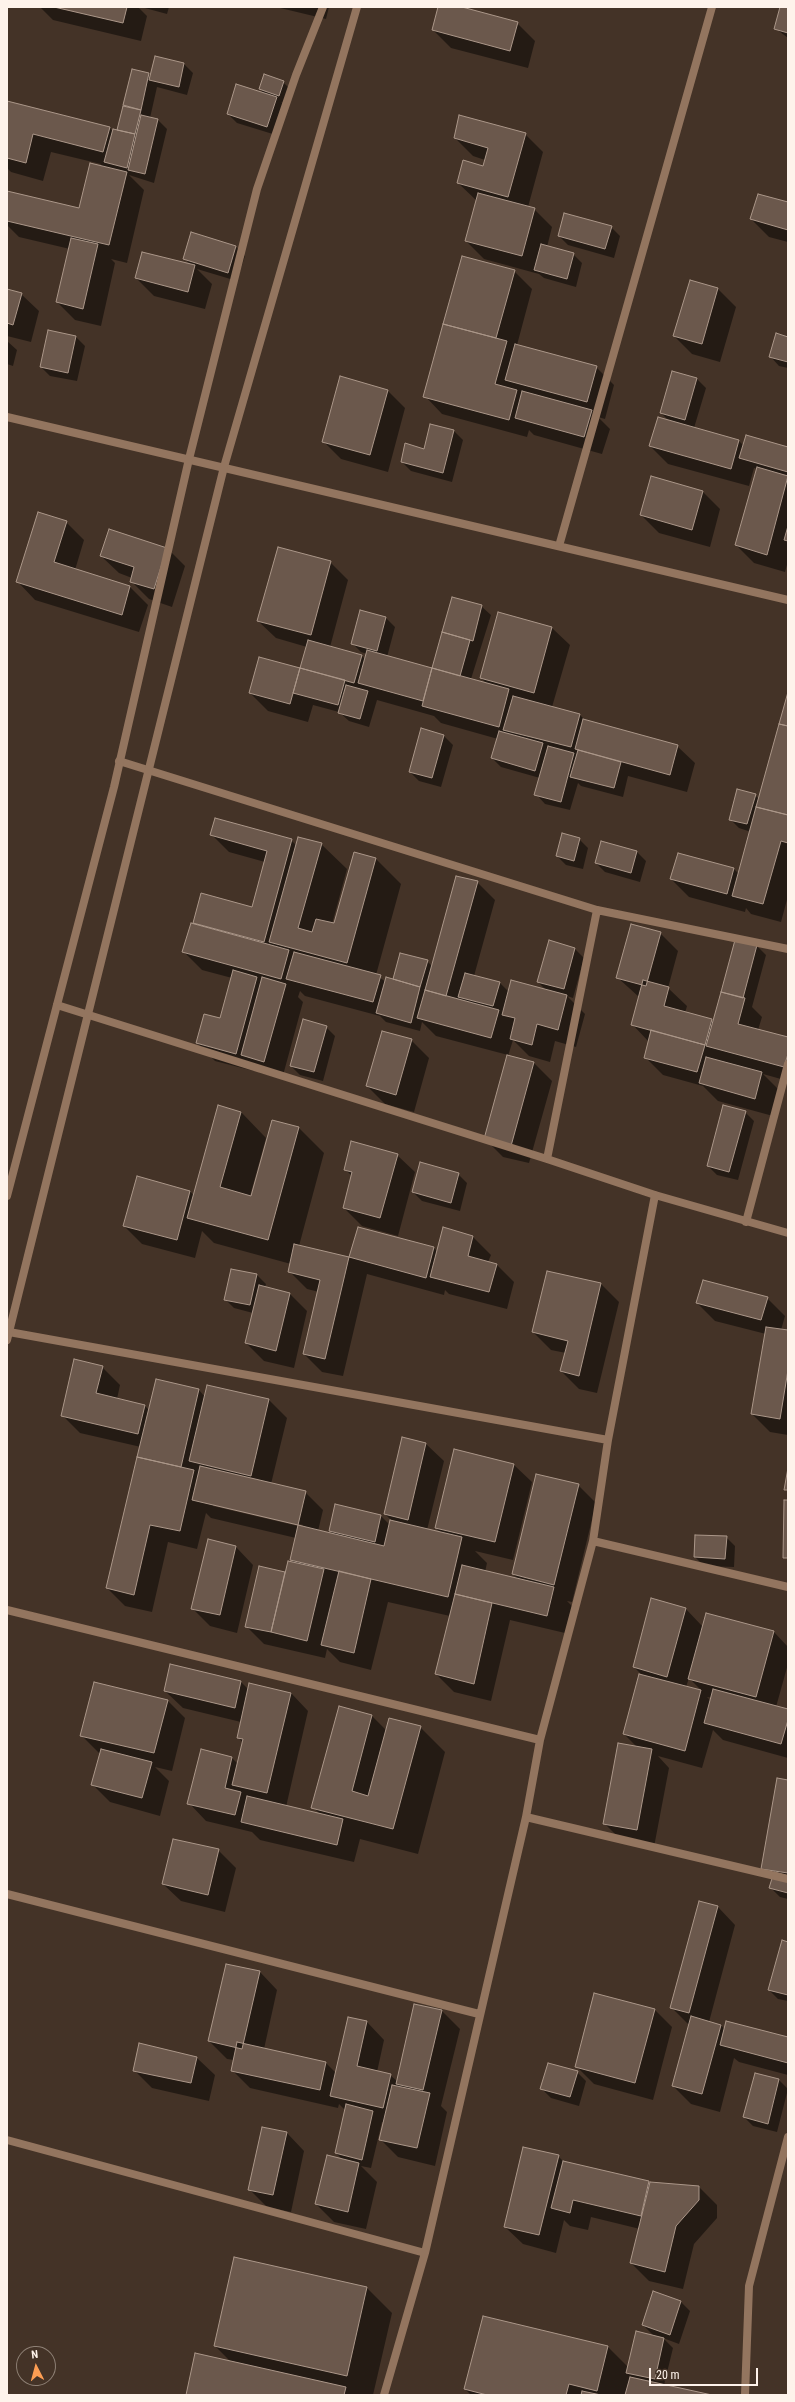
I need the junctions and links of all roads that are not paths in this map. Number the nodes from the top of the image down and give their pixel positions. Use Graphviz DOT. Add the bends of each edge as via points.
graph roads {
  1 [pos="323,7"];
  2 [pos="357,7"];
  3 [pos="712,7"];
  4 [pos="7,417"];
  5 [pos="189,459"];
  6 [pos="224,467"];
  7 [pos="559,546"];
  8 [pos="788,600"];
  9 [pos="119,761"];
  10 [pos="149,769"];
  11 [pos="597,910"];
  12 [pos="788,949"];
  13 [pos="57,1005"];
  14 [pos="89,1014"];
  15 [pos="788,1064"];
  16 [pos="547,1158"];
  17 [pos="655,1195"];
  18 [pos="7,1196"];
  19 [pos="746,1222"];
  20 [pos="788,1233"];
  21 [pos="8,1336"];
  22 [pos="608,1440"];
  23 [pos="593,1540"];
  24 [pos="788,1586"];
  25 [pos="7,1610"];
  26 [pos="540,1740"];
  27 [pos="526,1817"];
  28 [pos="788,1878"];
  29 [pos="7,1894"];
  30 [pos="479,2014"];
  31 [pos="788,2137"];
  32 [pos="7,2140"];
  33 [pos="425,2253"];
  34 [pos="384,2395"];
  35 [pos="745,2395"];
  1 -- 5 [label="street" via="296,75 257,189"];
  2 -- 6 [label="street"];
  3 -- 7 [label="street"];
  4 -- 5 [label="street"];
  5 -- 6 [label="street"];
  5 -- 9 [label="street"];
  6 -- 7 [label="street"];
  6 -- 10 [label="street"];
  7 -- 8 [label="street"];
  9 -- 10 [label="street"];
  9 -- 13 [label="street"];
  10 -- 11 [label="street"];
  10 -- 14 [label="street"];
  11 -- 12 [label="street"];
  11 -- 16 [label="street"];
  13 -- 14 [label="street"];
  13 -- 18 [label="street"];
  14 -- 16 [label="street"];
  14 -- 21 [label="street"];
  15 -- 19 [label="street"];
  16 -- 17 [label="street"];
  17 -- 19 [label="street"];
  17 -- 22 [label="street"];
  19 -- 20 [label="street"];
  21 -- 22 [label="street"];
  22 -- 23 [label="street"];
  23 -- 24 [label="street"];
  23 -- 26 [label="street"];
  25 -- 26 [label="street"];
  26 -- 27 [label="street"];
  27 -- 28 [label="street"];
  27 -- 30 [label="street"];
  29 -- 30 [label="street"];
  30 -- 33 [label="street"];
  31 -- 35 [label="street" via="749,2286"];
  32 -- 33 [label="street"];
  33 -- 34 [label="street"];
}
